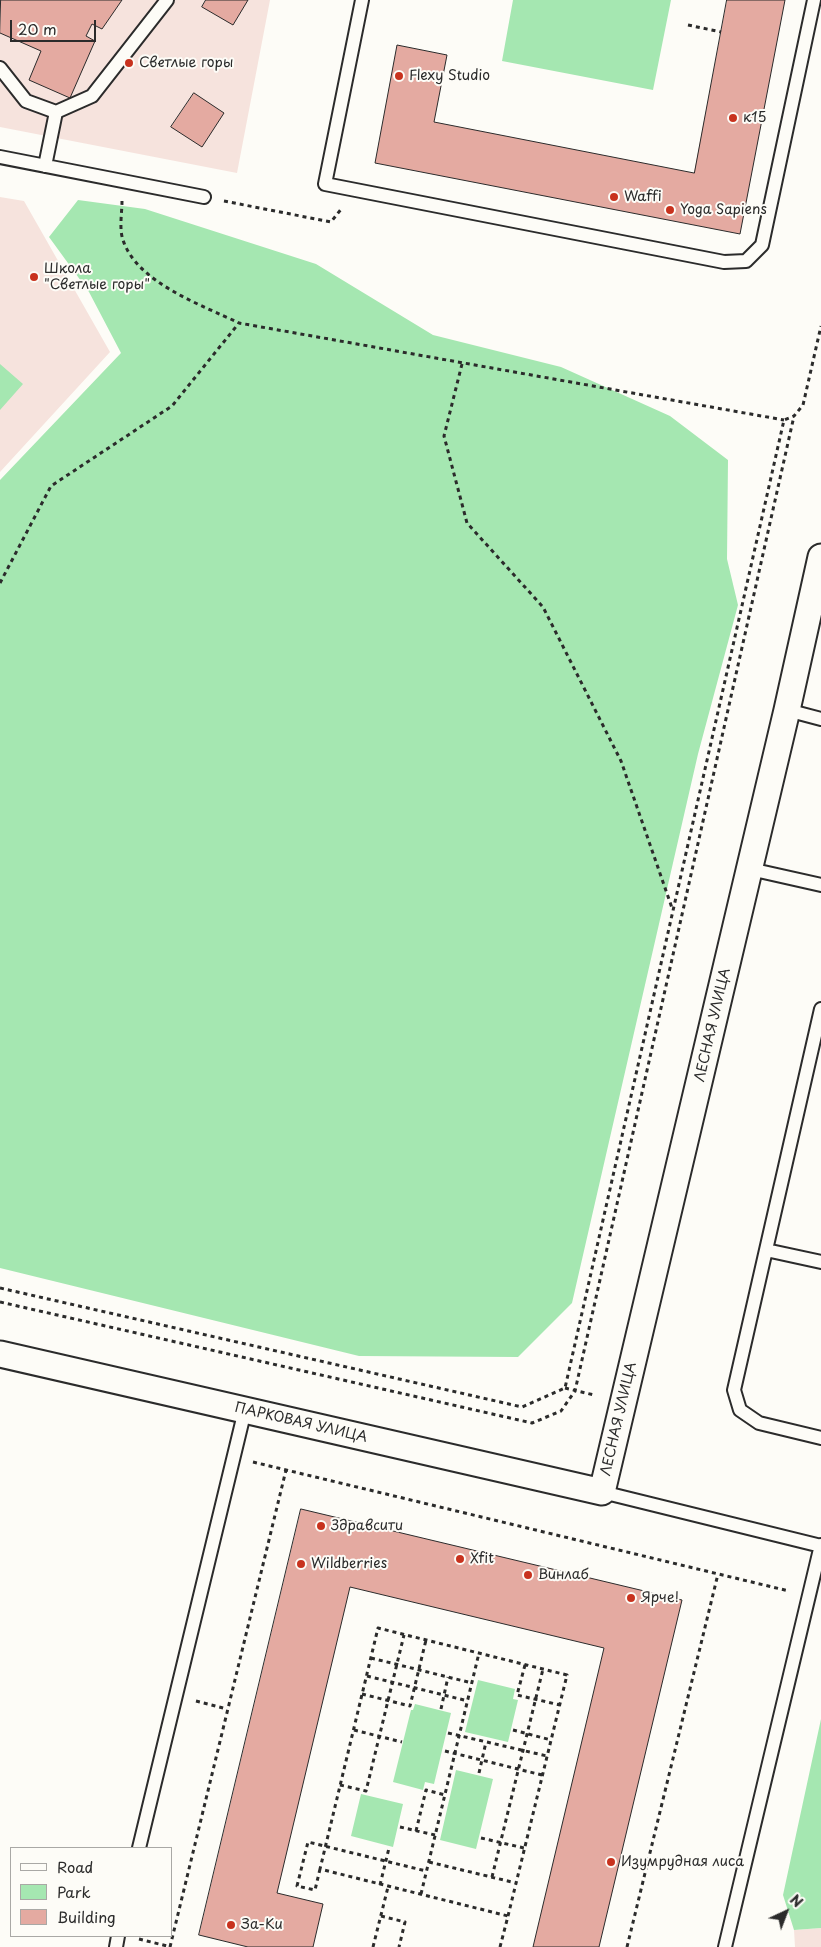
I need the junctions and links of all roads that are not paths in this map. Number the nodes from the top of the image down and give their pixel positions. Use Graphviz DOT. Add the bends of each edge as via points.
graph roads {
  1 [pos="167,0"];
  2 [pos="362,0"];
  3 [pos="814,0"];
  4 [pos="0,68"];
  5 [pos="56,112"];
  6 [pos="0,157"];
  7 [pos="45,166"];
  8 [pos="204,197"];
  9 [pos="821,557"];
  10 [pos="787,710"];
  11 [pos="821,720"];
  12 [pos="750,869"];
  13 [pos="821,885"];
  14 [pos="821,1009"];
  15 [pos="815,1063"];
  16 [pos="766,1250"];
  17 [pos="821,1262"];
  18 [pos="0,1354"];
  19 [pos="245,1410"];
  20 [pos="821,1438"];
  21 [pos="602,1492"];
  22 [pos="821,1546"];
  23 [pos="139,1847"];
  24 [pos="724,1947"];
  1 -- 5 [label="lane" via="92,96"];
  2 -- 3 [label="lane" via="325,184 724,262 746,261 762,245"];
  4 -- 5 [label="lane" via="26,101"];
  5 -- 7 [label="lane"];
  6 -- 7 [label="lane"];
  7 -- 8 [label="lane"];
  9 -- 10 [label="street, ЛЕСНАЯ УЛИЦА"];
  10 -- 11 [label="lane"];
  10 -- 12 [label="street, ЛЕСНАЯ УЛИЦА"];
  12 -- 13 [label="lane"];
  12 -- 21 [label="street, ЛЕСНАЯ УЛИЦА"];
  14 -- 15 [label="lane"];
  15 -- 16 [label="lane"];
  16 -- 17 [label="lane"];
  16 -- 20 [label="lane" via="734,1390 740,1410 759,1423"];
  18 -- 19 [label="street, ПАРКОВАЯ УЛИЦА"];
  19 -- 21 [label="street, ПАРКОВАЯ УЛИЦА"];
  19 -- 23 [label="lane"];
  21 -- 22 [label="lane"];
  22 -- 24 [label="lane"];
}
